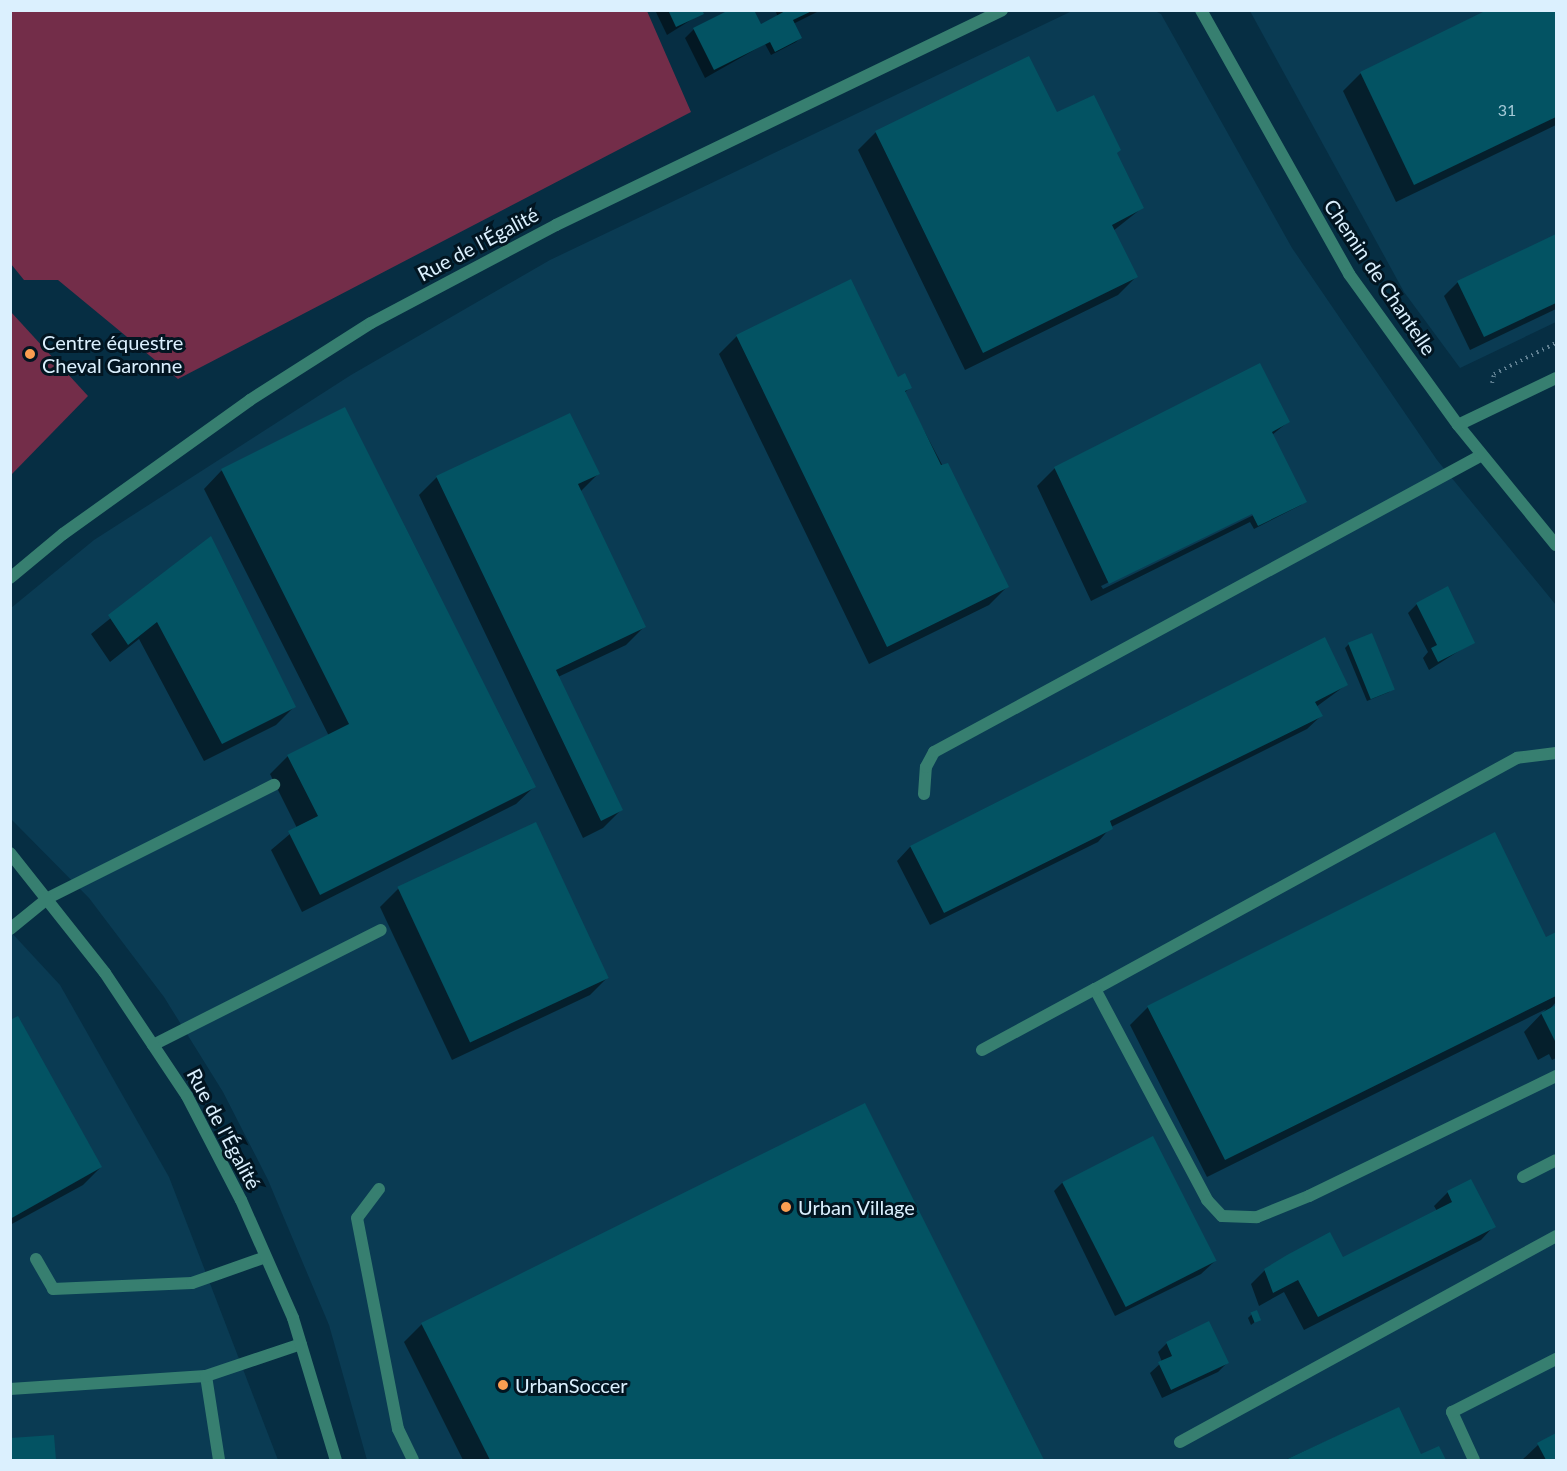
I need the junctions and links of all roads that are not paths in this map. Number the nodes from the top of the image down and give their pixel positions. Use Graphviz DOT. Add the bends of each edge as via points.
graph roads {
  1 [pos="1002,10"];
  2 [pos="1201,10"];
  3 [pos="1557,378"];
  4 [pos="1458,425"];
  5 [pos="1482,455"];
  6 [pos="1557,545"];
  7 [pos="10,578"];
  8 [pos="1557,753"];
  9 [pos="274,785"];
  10 [pos="924,794"];
  11 [pos="10,853"];
  12 [pos="48,898"];
  13 [pos="10,929"];
  14 [pos="381,930"];
  15 [pos="1095,989"];
  16 [pos="153,1045"];
  17 [pos="982,1050"];
  18 [pos="1557,1076"];
  19 [pos="1557,1160"];
  20 [pos="1523,1177"];
  21 [pos="379,1189"];
  22 [pos="1557,1236"];
  23 [pos="266,1257"];
  24 [pos="36,1259"];
  25 [pos="301,1344"];
  26 [pos="1557,1359"];
  27 [pos="206,1376"];
  28 [pos="10,1389"];
  29 [pos="1180,1442"];
  30 [pos="219,1461"];
  31 [pos="336,1461"];
  32 [pos="412,1461"];
  33 [pos="1474,1461"];
  1 -- 7 [label="street, Rue de l'Égalité" via="556,225 370,323 250,400 63,534"];
  2 -- 4 [label="street, Chemin de Chantelle" via="1349,274"];
  3 -- 4 [label="street"];
  4 -- 5 [label="street, Chemin de Chantelle"];
  5 -- 6 [label="street, Chemin de Chantelle"];
  5 -- 10 [label="street" via="934,752 926,767"];
  8 -- 15 [label="street" via="1517,758"];
  9 -- 12 [label="street"];
  11 -- 12 [label="street, Rue de l'Égalité"];
  12 -- 13 [label="street"];
  12 -- 16 [label="street, Rue de l'Égalité"];
  14 -- 16 [label="street"];
  15 -- 17 [label="street"];
  15 -- 18 [label="street" via="1207,1200 1222,1216 1257,1217 1309,1196"];
  16 -- 23 [label="street, Rue de l'Égalité" via="187,1096"];
  19 -- 20 [label="street"];
  21 -- 32 [label="street" via="357,1218 399,1429"];
  22 -- 29 [label="street"];
  23 -- 24 [label="street" via="192,1283 53,1289"];
  23 -- 25 [label="street, Rue de l'Égalité"];
  25 -- 27 [label="street"];
  25 -- 31 [label="street, Rue de l'Égalité"];
  26 -- 33 [label="street" via="1452,1412"];
  27 -- 28 [label="street"];
  27 -- 30 [label="street"];
}
